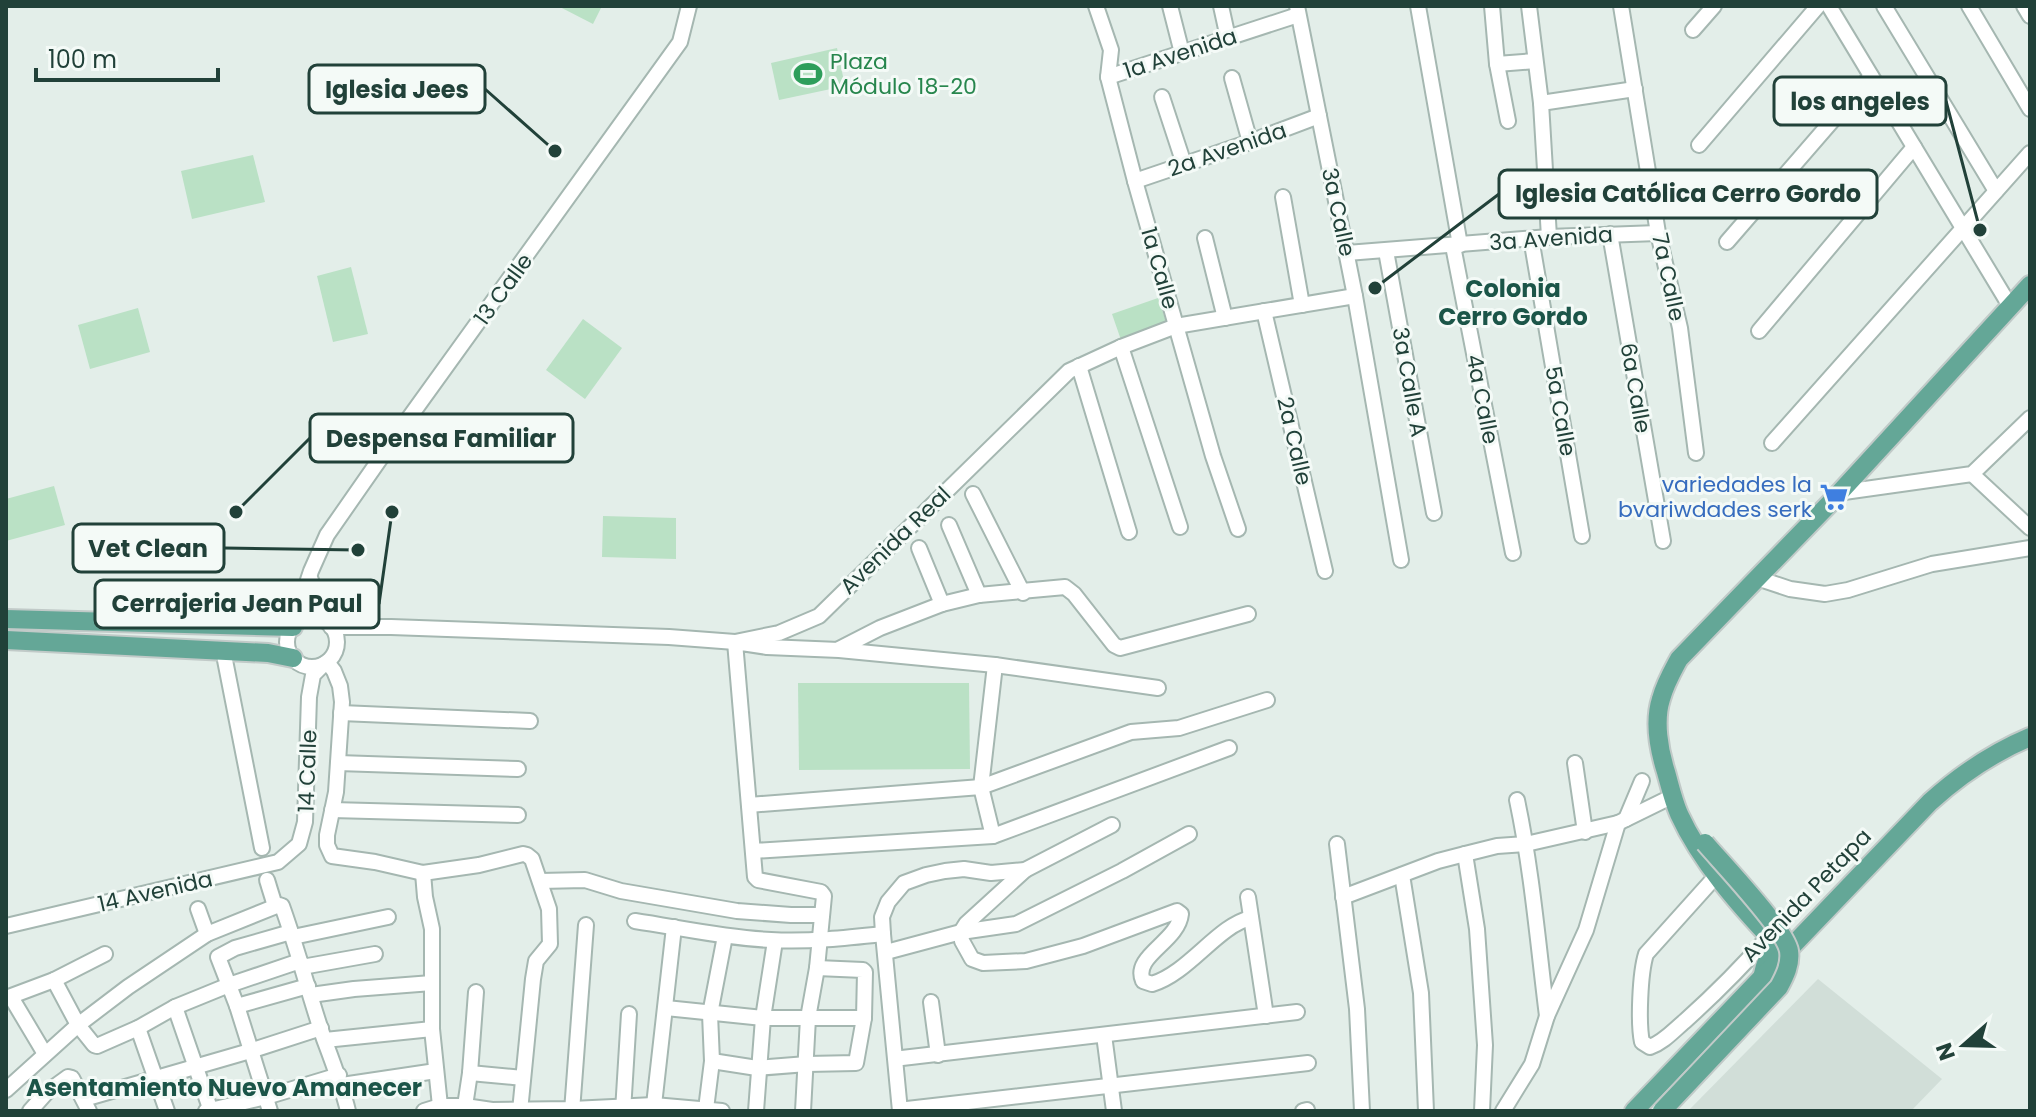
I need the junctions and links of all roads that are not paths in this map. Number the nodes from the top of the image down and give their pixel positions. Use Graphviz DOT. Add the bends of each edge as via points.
graph roads {
  1 [pos="689,6"];
  2 [pos="1096,6"];
  3 [pos="1170,6"];
  4 [pos="1221,6"];
  5 [pos="1418,6"];
  6 [pos="1492,6"];
  7 [pos="1529,6"];
  8 [pos="1621,6"];
  9 [pos="1714,6"];
  10 [pos="1818,6"];
  11 [pos="1829,6"];
  12 [pos="1884,6"];
  13 [pos="1969,6"];
  14 [pos="2024,6"];
  15 [pos="1298,10"];
  16 [pos="2030,16"];
  17 [pos="1693,30"];
  18 [pos="1228,38"];
  19 [pos="1182,53"];
  20 [pos="1535,61"];
  21 [pos="1497,64"];
  22 [pos="1871,76"];
  23 [pos="1108,77"];
  24 [pos="1232,78"];
  25 [pos="1635,89"];
  26 [pos="1162,97"];
  27 [pos="1541,103"];
  28 [pos="2030,109"];
  29 [pos="1319,116"];
  30 [pos="1508,121"];
  31 [pos="1250,142"];
  32 [pos="1699,145"];
  33 [pos="1914,147"];
  34 [pos="2030,153"];
  35 [pos="1184,164"];
  36 [pos="1135,181"];
  37 [pos="1996,191"];
  38 [pos="1283,197"];
  39 [pos="1961,228"];
  40 [pos="1658,233"];
  41 [pos="1610,234"];
  42 [pos="1549,237"];
  43 [pos="1205,238"];
  44 [pos="1531,238"];
  45 [pos="1727,242"];
  46 [pos="1456,245"];
  47 [pos="1386,251"];
  48 [pos="1347,253"];
  49 [pos="1355,296"];
  50 [pos="2022,298"];
  51 [pos="1302,305"];
  52 [pos="1264,311"];
  53 [pos="1225,318"];
  54 [pos="1176,326"];
  55 [pos="1759,331"];
  56 [pos="1121,347"];
  57 [pos="1079,366"];
  58 [pos="2030,418"];
  59 [pos="1772,443"];
  60 [pos="1696,453"];
  61 [pos="1972,474"];
  62 [pos="1837,493"];
  63 [pos="973,494"];
  64 [pos="1434,513"];
  65 [pos="949,525"];
  66 [pos="1180,527"];
  67 [pos="2030,528"];
  68 [pos="1238,529"];
  69 [pos="1129,532"];
  70 [pos="1582,536"];
  71 [pos="1663,541"];
  72 [pos="919,548"];
  73 [pos="2030,548"];
  74 [pos="1513,553"];
  75 [pos="1401,560"];
  76 [pos="311,571"];
  77 [pos="1325,571"];
  78 [pos="1757,578"];
  79 [pos="1023,593"];
  80 [pos="979,595"];
  81 [pos="942,604"];
  82 [pos="1248,614"];
  83 [pos="6,619"];
  84 [pos="295,624"];
  85 [pos="329,624"];
  86 [pos="391,627"];
  87 [pos="6,640"];
  88 [pos="735,642"];
  89 [pos="223,650"];
  90 [pos="839,650"];
  91 [pos="329,659"];
  92 [pos="296,660"];
  93 [pos="995,665"];
  94 [pos="1158,688"];
  95 [pos="308,692"];
  96 [pos="1267,700"];
  97 [pos="341,713"];
  98 [pos="530,721"];
  99 [pos="2030,737"];
  100 [pos="1229,748"];
  101 [pos="338,763"];
  102 [pos="1575,763"];
  103 [pos="518,769"];
  104 [pos="1642,781"];
  105 [pos="981,787"];
  106 [pos="1517,800"];
  107 [pos="1676,804"];
  108 [pos="749,805"];
  109 [pos="332,810"];
  110 [pos="518,815"];
  111 [pos="1622,821"];
  112 [pos="1112,825"];
  113 [pos="1585,832"];
  114 [pos="1189,834"];
  115 [pos="993,836"];
  116 [pos="299,844"];
  117 [pos="1337,844"];
  118 [pos="1526,844"];
  119 [pos="262,848"];
  120 [pos="753,851"];
  121 [pos="1465,854"];
  122 [pos="1025,870"];
  123 [pos="423,873"];
  124 [pos="1402,875"];
  125 [pos="1717,875"];
  126 [pos="267,880"];
  127 [pos="540,881"];
  128 [pos="1248,897"];
  129 [pos="1343,897"];
  130 [pos="275,906"];
  131 [pos="198,909"];
  132 [pos="822,915"];
  133 [pos="388,917"];
  134 [pos="1251,918"];
  135 [pos="635,921"];
  136 [pos="586,925"];
  137 [pos="6,926"];
  138 [pos="674,927"];
  139 [pos="961,932"];
  140 [pos="207,934"];
  141 [pos="883,934"];
  142 [pos="292,935"];
  143 [pos="725,936"];
  144 [pos="1769,936"];
  145 [pos="820,940"];
  146 [pos="775,941"];
  147 [pos="890,951"];
  148 [pos="105,954"];
  149 [pos="375,954"];
  150 [pos="301,964"];
  151 [pos="817,968"];
  152 [pos="1763,974"];
  153 [pos="54,980"];
  154 [pos="432,983"];
  155 [pos="229,985"];
  156 [pos="309,990"];
  157 [pos="476,992"];
  158 [pos="9,997"];
  159 [pos="931,1002"];
  160 [pos="237,1006"];
  161 [pos="175,1007"];
  162 [pos="666,1008"];
  163 [pos="1297,1012"];
  164 [pos="629,1014"];
  165 [pos="710,1014"];
  166 [pos="1266,1016"];
  167 [pos="1547,1016"];
  168 [pos="763,1018"];
  169 [pos="808,1018"];
  170 [pos="864,1018"];
  171 [pos="78,1025"];
  172 [pos="138,1028"];
  173 [pos="432,1029"];
  174 [pos="323,1034"];
  175 [pos="1104,1035"];
  176 [pos="250,1051"];
  177 [pos="45,1054"];
  178 [pos="938,1055"];
  179 [pos="902,1058"];
  180 [pos="712,1061"];
  181 [pos="1308,1063"];
  182 [pos="807,1064"];
  183 [pos="196,1067"];
  184 [pos="757,1068"];
  185 [pos="436,1071"];
  186 [pos="470,1073"];
  187 [pos="155,1078"];
  188 [pos="523,1078"];
  189 [pos="340,1080"];
  190 [pos="1110,1086"];
  191 [pos="6,1090"];
  192 [pos="268,1104"];
  193 [pos="86,1105"];
  194 [pos="654,1105"];
  195 [pos="440,1106"];
  196 [pos="465,1106"];
  197 [pos="623,1108"];
  198 [pos="674,1109"];
  199 [pos="706,1109"];
  200 [pos="209,1110"];
  201 [pos="520,1110"];
  202 [pos="572,1110"];
  203 [pos="904,1110"];
  204 [pos="30,1111"];
  205 [pos="167,1111"];
  206 [pos="348,1111"];
  207 [pos="424,1111"];
  208 [pos="722,1111"];
  209 [pos="756,1111"];
  210 [pos="803,1111"];
  211 [pos="1114,1111"];
  212 [pos="1362,1111"];
  213 [pos="1426,1111"];
  214 [pos="1482,1111"];
  215 [pos="1503,1111"];
  216 [pos="1634,1111"];
  217 [pos="1662,1111"];
  1 -- 76 [label="street, 13 Calle" via="680,42 396,436 327,535"];
  2 -- 23 [label="street, 1a Calle" via="1111,50"];
  3 -- 19 [label="street"];
  4 -- 18 [label="street"];
  5 -- 46 [label="street, 4a Calle"];
  6 -- 21 [label="street"];
  7 -- 20 [label="street"];
  8 -- 25 [label="street, 7a Calle"];
  9 -- 17 [label="street"];
  10 -- 32 [label="street"];
  11 -- 22 [label="street"];
  12 -- 37 [label="street"];
  13 -- 28 [label="street"];
  14 -- 16 [label="street"];
  15 -- 18 [label="street, 1a Avenida"];
  15 -- 29 [label="street, 3a Calle"];
  18 -- 19 [label="street, 1a Avenida"];
  19 -- 23 [label="street, 1a Avenida"];
  20 -- 21 [label="street"];
  20 -- 27 [label="street"];
  21 -- 30 [label="street"];
  22 -- 33 [label="street"];
  22 -- 45 [label="street"];
  23 -- 36 [label="street, 1a Calle"];
  24 -- 31 [label="street"];
  25 -- 27 [label="street"];
  25 -- 40 [label="street, 7a Calle"];
  26 -- 35 [label="street"];
  27 -- 42 [label="street"];
  29 -- 31 [label="street, 2a Avenida"];
  29 -- 48 [label="street, 3a Calle"];
  31 -- 35 [label="street, 2a Avenida"];
  33 -- 39 [label="street"];
  33 -- 55 [label="street"];
  34 -- 37 [label="street"];
  35 -- 36 [label="street, 2a Avenida"];
  36 -- 54 [label="street, 1a Calle"];
  37 -- 39 [label="street"];
  38 -- 51 [label="street"];
  39 -- 50 [label="street"];
  39 -- 59 [label="street"];
  40 -- 41 [label="street, 3a Avenida"];
  40 -- 60 [label="street, 7a Calle" via="1680,328"];
  41 -- 42 [label="street, 3a Avenida"];
  41 -- 71 [label="street, 6a Calle"];
  42 -- 44 [label="street, 3a Avenida"];
  43 -- 53 [label="street"];
  44 -- 46 [label="street, 3a Avenida"];
  44 -- 70 [label="street, 5a Calle"];
  46 -- 47 [label="street, 3a Avenida"];
  46 -- 74 [label="street, 4a Calle"];
  47 -- 48 [label="street, 3a Avenida"];
  47 -- 64 [label="street, 3a Calle A"];
  48 -- 49 [label="street, 3a Calle"];
  49 -- 51 [label="street, Avenida Real"];
  49 -- 75 [label="street, 3a Calle"];
  50 -- 62 [label="main road"];
  51 -- 52 [label="street, Avenida Real"];
  52 -- 53 [label="street, Avenida Real"];
  52 -- 77 [label="street, 2a Calle"];
  53 -- 54 [label="street, Avenida Real"];
  54 -- 56 [label="street, Avenida Real"];
  54 -- 68 [label="street, 1a Calle"];
  56 -- 57 [label="street, Avenida Real"];
  56 -- 66 [label="street"];
  57 -- 69 [label="street"];
  57 -- 88 [label="street, Avenida Real" via="819,616 779,633"];
  58 -- 61 [label="street"];
  61 -- 62 [label="street"];
  61 -- 67 [label="street"];
  62 -- 78 [label="main road"];
  63 -- 79 [label="street"];
  65 -- 80 [label="street"];
  72 -- 81 [label="street"];
  73 -- 78 [label="street" via="1932,564 1825,594"];
  76 -- 84 [label="street, 13 Calle"];
  76 -- 85 [label="street" via="315,601"];
  78 -- 107 [label="main road" via="1679,659 1660,701 1662,762"];
  79 -- 80 [label="street"];
  79 -- 82 [label="street" via="1065,587 1120,648"];
  80 -- 81 [label="street"];
  81 -- 90 [label="street"];
  83 -- 84 [label="main road"];
  84 -- 85 [label="street" via="315,617"];
  84 -- 92 [label="street" via="287,641"];
  85 -- 86 [label="street, Avenida Real"];
  85 -- 91 [label="street" via="336,638"];
  86 -- 88 [label="street, Avenida Real"];
  86 -- 91 [label="street, Avenida Real" via="361,633"];
  87 -- 89 [label="main road"];
  88 -- 90 [label="street"];
  88 -- 108 [label="street"];
  89 -- 92 [label="main road"];
  89 -- 119 [label="street"];
  90 -- 93 [label="street"];
  91 -- 92 [label="street" via="308,667"];
  91 -- 95 [label="street, 14 Calle" via="313,675"];
  91 -- 97 [label="street" via="340,686"];
  92 -- 95 [label="street, 14 Calle"];
  93 -- 94 [label="street"];
  93 -- 105 [label="street"];
  95 -- 116 [label="street, 14 Calle" via="305,822"];
  96 -- 105 [label="street" via="1179,728 1131,732"];
  97 -- 98 [label="street"];
  97 -- 101 [label="street"];
  99 -- 152 [label="main road, Avenida Petapa" via="1949,784"];
  100 -- 115 [label="street"];
  101 -- 103 [label="street"];
  101 -- 109 [label="street"];
  102 -- 113 [label="street"];
  104 -- 111 [label="street"];
  105 -- 108 [label="street"];
  105 -- 115 [label="street"];
  106 -- 118 [label="street"];
  107 -- 111 [label="street"];
  107 -- 125 [label="main road"];
  107 -- 217 [label="main road, bridge" via="1780,931 1789,963 1779,987"];
  108 -- 120 [label="street"];
  109 -- 110 [label="street"];
  109 -- 123 [label="street" via="327,845 332,856"];
  111 -- 113 [label="street"];
  111 -- 167 [label="street" via="1586,930"];
  112 -- 122 [label="street"];
  113 -- 118 [label="street"];
  114 -- 139 [label="street" via="1016,924"];
  115 -- 120 [label="street"];
  116 -- 137 [label="street, 14 Avenida" via="278,862"];
  117 -- 129 [label="street"];
  118 -- 121 [label="street"];
  118 -- 167 [label="street"];
  120 -- 132 [label="street" via="756,879 821,892"];
  121 -- 124 [label="street"];
  121 -- 214 [label="street" via="1484,1030"];
  122 -- 139 [label="street"];
  122 -- 141 [label="street" via="945,871 904,883 888,902"];
  123 -- 127 [label="street" via="523,854 532,859"];
  123 -- 154 [label="street" via="432,929"];
  124 -- 129 [label="street"];
  124 -- 213 [label="street" via="1421,993"];
  125 -- 144 [label="main road"];
  125 -- 144 [label="street" via="1646,954 1644,1044 1662,1041"];
  126 -- 130 [label="street"];
  127 -- 132 [label="street" via="585,880 737,911"];
  127 -- 188 [label="street" via="549,909 550,944 536,961"];
  128 -- 134 [label="street"];
  129 -- 212 [label="street" via="1357,1009"];
  130 -- 140 [label="street"];
  130 -- 142 [label="street" via="282,906"];
  131 -- 140 [label="street"];
  132 -- 145 [label="street"];
  133 -- 142 [label="street"];
  134 -- 139 [label="street" via="1152,984 1143,981 1141,964 1174,932 1181,918 1177,911 1026,961 972,959"];
  134 -- 166 [label="street"];
  135 -- 138 [label="street"];
  136 -- 202 [label="street"];
  138 -- 143 [label="street"];
  138 -- 162 [label="street"];
  139 -- 147 [label="street"];
  140 -- 171 [label="street"];
  141 -- 145 [label="street"];
  141 -- 203 [label="street"];
  142 -- 150 [label="street"];
  142 -- 155 [label="street" via="219,955"];
  143 -- 146 [label="street"];
  143 -- 165 [label="street"];
  144 -- 152 [label="main road" via="1777,948"];
  145 -- 146 [label="street"];
  145 -- 151 [label="street"];
  146 -- 168 [label="street"];
  148 -- 153 [label="street"];
  149 -- 150 [label="street"];
  150 -- 155 [label="street"];
  150 -- 156 [label="street"];
  151 -- 169 [label="street"];
  151 -- 170 [label="street" via="863,970"];
  152 -- 216 [label="main road, Avenida Petapa"];
  153 -- 158 [label="street"];
  153 -- 171 [label="street"];
  154 -- 156 [label="street"];
  154 -- 173 [label="street"];
  155 -- 160 [label="street"];
  155 -- 161 [label="street"];
  156 -- 160 [label="street"];
  156 -- 174 [label="street"];
  157 -- 186 [label="street"];
  158 -- 177 [label="street"];
  159 -- 178 [label="street"];
  160 -- 176 [label="street"];
  161 -- 172 [label="street"];
  161 -- 183 [label="street"];
  162 -- 165 [label="street"];
  162 -- 194 [label="street"];
  163 -- 166 [label="street"];
  164 -- 197 [label="street"];
  165 -- 168 [label="street"];
  165 -- 180 [label="street"];
  166 -- 175 [label="street"];
  167 -- 215 [label="street" via="1532,1064"];
  168 -- 169 [label="street"];
  168 -- 184 [label="street"];
  169 -- 170 [label="street"];
  169 -- 182 [label="street"];
  170 -- 182 [label="street" via="856,1063"];
  171 -- 172 [label="street" via="97,1046"];
  171 -- 177 [label="street"];
  172 -- 187 [label="street"];
  173 -- 174 [label="street"];
  173 -- 185 [label="street"];
  174 -- 176 [label="street"];
  174 -- 189 [label="street"];
  175 -- 178 [label="street"];
  175 -- 190 [label="street"];
  176 -- 183 [label="street"];
  176 -- 192 [label="street"];
  177 -- 191 [label="street"];
  178 -- 179 [label="street"];
  180 -- 184 [label="street"];
  180 -- 199 [label="street"];
  181 -- 190 [label="street"];
  182 -- 184 [label="street"];
  182 -- 210 [label="street"];
  183 -- 187 [label="street"];
  183 -- 200 [label="street"];
  184 -- 209 [label="street"];
  185 -- 189 [label="street"];
  185 -- 195 [label="street"];
  186 -- 188 [label="street"];
  186 -- 196 [label="street"];
  187 -- 193 [label="street"];
  187 -- 205 [label="street"];
  188 -- 201 [label="street"];
  189 -- 192 [label="street"];
  189 -- 206 [label="street"];
  190 -- 203 [label="street"];
  190 -- 211 [label="street"];
  192 -- 200 [label="street"];
  193 -- 204 [label="street" via="68,1077"];
  194 -- 197 [label="street"];
  194 -- 198 [label="street"];
  195 -- 196 [label="street"];
  195 -- 207 [label="street"];
  196 -- 201 [label="street"];
  197 -- 202 [label="street"];
  198 -- 199 [label="street"];
  199 -- 208 [label="street"];
  201 -- 202 [label="street"];
}
